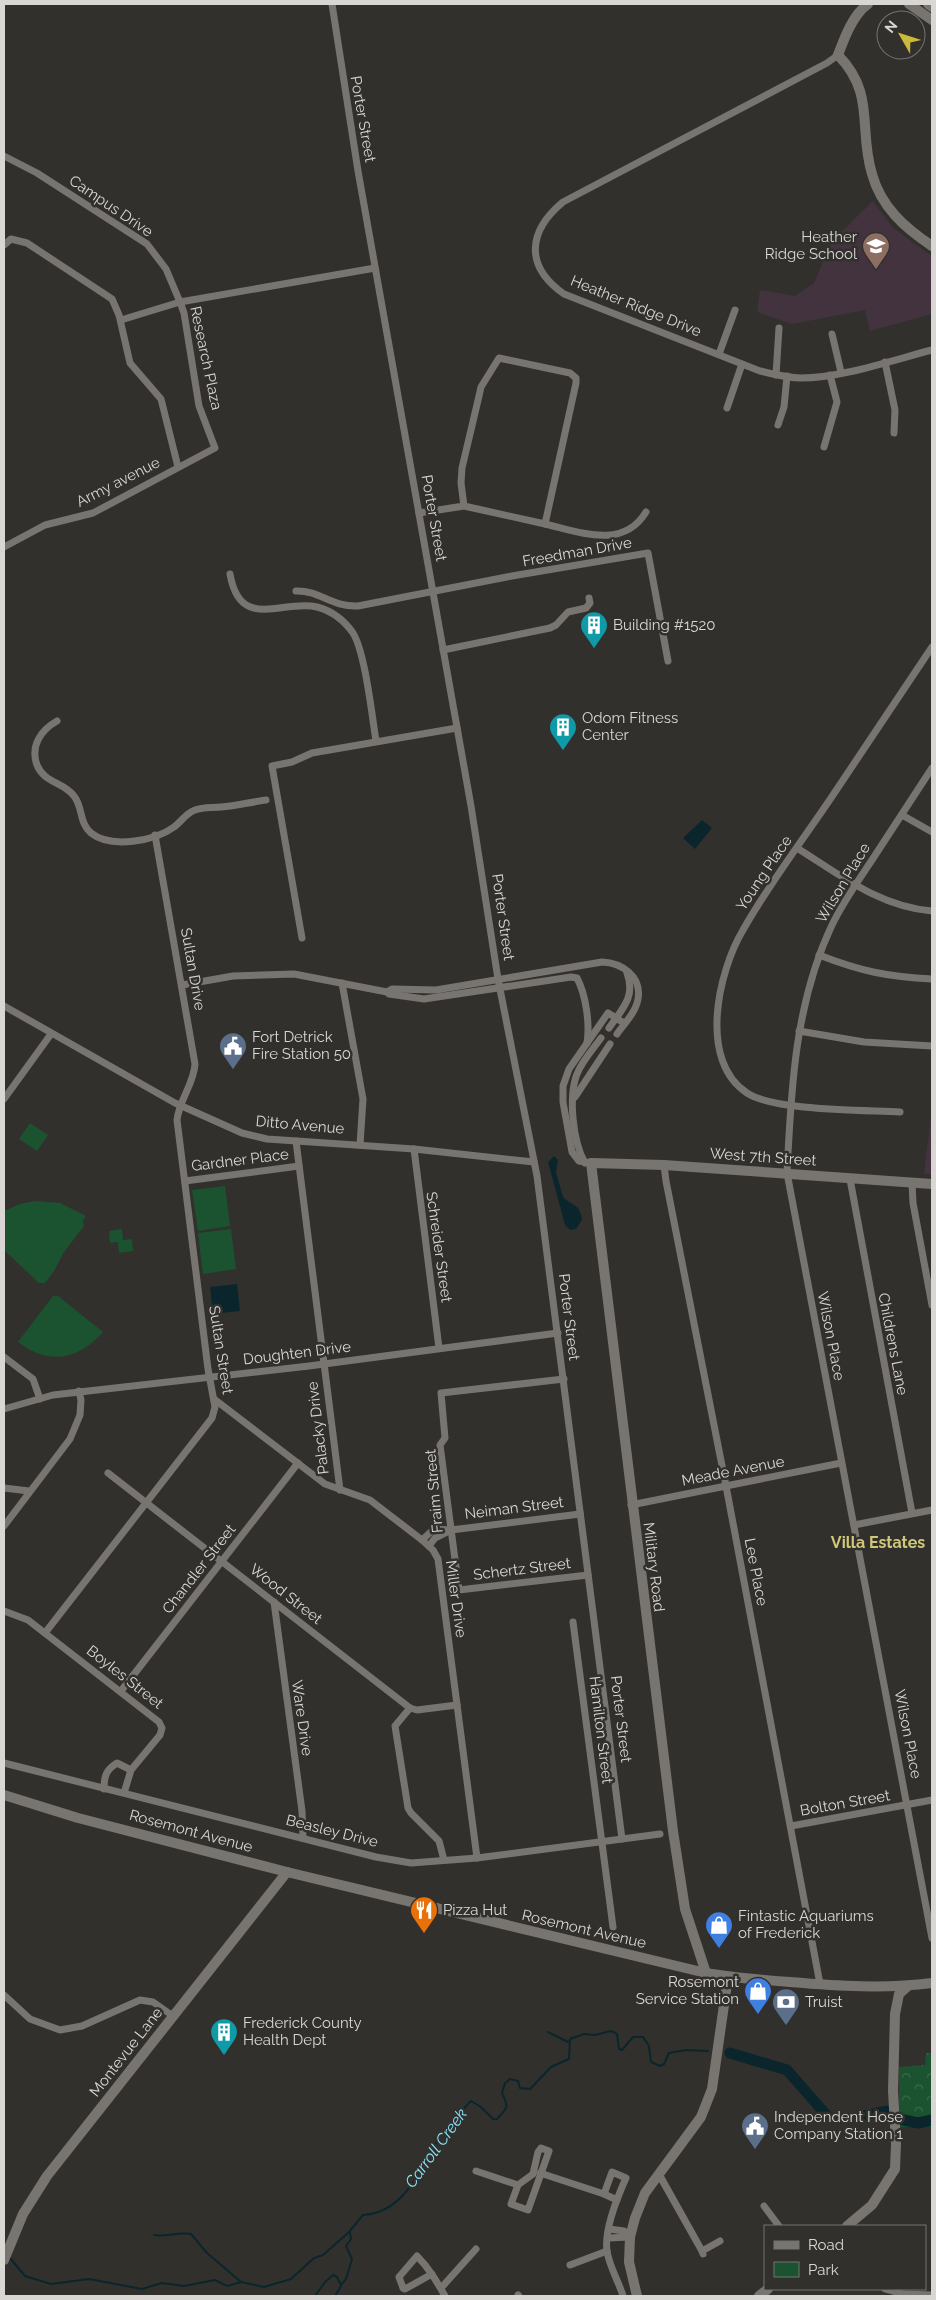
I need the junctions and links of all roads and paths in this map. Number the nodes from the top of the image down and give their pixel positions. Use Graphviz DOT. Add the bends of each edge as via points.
graph roads {
  1 [pos="332,4"];
  2 [pos="868,4"];
  3 [pos="909,4"];
  4 [pos="928,4"];
  5 [pos="932,7"];
  6 [pos="932,20"];
  7 [pos="838,55"];
  8 [pos="4,156"];
  9 [pos="4,245"];
  10 [pos="932,246"];
  11 [pos="375,268"];
  12 [pos="180,302"];
  13 [pos="735,310"];
  14 [pos="121,320"];
  15 [pos="779,328"];
  16 [pos="832,334"];
  17 [pos="932,350"];
  18 [pos="719,354"];
  19 [pos="885,362"];
  20 [pos="742,364"];
  21 [pos="841,372"];
  22 [pos="830,374"];
  23 [pos="776,375"];
  24 [pos="787,376"];
  25 [pos="727,408"];
  26 [pos="778,425"];
  27 [pos="894,433"];
  28 [pos="824,447"];
  29 [pos="215,448"];
  30 [pos="178,467"];
  31 [pos="464,506"];
  32 [pos="646,512"];
  33 [pos="419,513"];
  34 [pos="545,524"];
  35 [pos="4,547"];
  36 [pos="230,574"];
  37 [pos="296,591"];
  38 [pos="433,591"];
  39 [pos="589,598"];
  40 [pos="932,647"];
  41 [pos="443,650"];
  42 [pos="668,661"];
  43 [pos="57,721"];
  44 [pos="457,728"];
  45 [pos="376,741"];
  46 [pos="932,768"];
  47 [pos="266,800"];
  48 [pos="902,815"];
  49 [pos="932,832"];
  50 [pos="155,835"];
  51 [pos="797,848"];
  52 [pos="855,885"];
  53 [pos="932,911"];
  54 [pos="302,938"];
  55 [pos="819,956"];
  56 [pos="625,969"];
  57 [pos="932,979"];
  58 [pos="498,980"];
  59 [pos="342,983"];
  60 [pos="182,986"];
  61 [pos="500,988"];
  62 [pos="387,992"];
  63 [pos="4,1006"];
  64 [pos="616,1018"];
  65 [pos="624,1023"];
  66 [pos="608,1028"];
  67 [pos="799,1031"];
  68 [pos="51,1034"];
  69 [pos="617,1034"];
  70 [pos="601,1038"];
  71 [pos="587,1043"];
  72 [pos="610,1044"];
  73 [pos="932,1046"];
  74 [pos="4,1099"];
  75 [pos="573,1105"];
  76 [pos="790,1105"];
  77 [pos="180,1106"];
  78 [pos="900,1112"];
  79 [pos="296,1141"];
  80 [pos="360,1144"];
  81 [pos="414,1148"];
  82 [pos="534,1162"];
  83 [pos="588,1163"];
  84 [pos="664,1165"];
  85 [pos="299,1166"];
  86 [pos="786,1173"];
  87 [pos="850,1179"];
  88 [pos="185,1181"];
  89 [pos="912,1183"];
  90 [pos="932,1184"];
  91 [pos="932,1305"];
  92 [pos="558,1333"];
  93 [pos="439,1348"];
  94 [pos="4,1357"];
  95 [pos="324,1364"];
  96 [pos="209,1378"];
  97 [pos="564,1380"];
  98 [pos="80,1391"];
  99 [pos="40,1399"];
  100 [pos="214,1399"];
  101 [pos="4,1409"];
  102 [pos="298,1463"];
  103 [pos="841,1463"];
  104 [pos="108,1473"];
  105 [pos="726,1486"];
  106 [pos="4,1488"];
  107 [pos="340,1490"];
  108 [pos="29,1491"];
  109 [pos="146,1503"];
  110 [pos="631,1505"];
  111 [pos="932,1510"];
  112 [pos="580,1514"];
  113 [pos="912,1514"];
  114 [pos="854,1525"];
  115 [pos="4,1526"];
  116 [pos="451,1530"];
  117 [pos="422,1540"];
  118 [pos="429,1546"];
  119 [pos="222,1562"];
  120 [pos="588,1575"];
  121 [pos="459,1590"];
  122 [pos="274,1602"];
  123 [pos="4,1611"];
  124 [pos="573,1622"];
  125 [pos="45,1633"];
  126 [pos="121,1691"];
  127 [pos="457,1705"];
  128 [pos="410,1708"];
  129 [pos="4,1763"];
  130 [pos="131,1770"];
  131 [pos="104,1789"];
  132 [pos="124,1793"];
  133 [pos="4,1795"];
  134 [pos="932,1800"];
  135 [pos="907,1805"];
  136 [pos="791,1826"];
  137 [pos="660,1834"];
  138 [pos="303,1838"];
  139 [pos="622,1839"];
  140 [pos="600,1842"];
  141 [pos="477,1858"];
  142 [pos="444,1860"];
  143 [pos="287,1872"];
  144 [pos="613,1927"];
  145 [pos="932,1938"];
  146 [pos="706,1973"];
  147 [pos="728,1977"];
  148 [pos="932,1983"];
  149 [pos="820,1984"];
  150 [pos="908,1986"];
  151 [pos="884,1987"];
  152 [pos="4,1995"];
  153 [pos="896,2004"];
  154 [pos="173,2016"];
  155 [pos="476,2171"];
  156 [pos="542,2173"];
  157 [pos="532,2174"];
  158 [pos="661,2177"];
  159 [pos="518,2185"];
  160 [pos="604,2194"];
  161 [pos="617,2200"];
  162 [pos="764,2206"];
  163 [pos="779,2225"];
  164 [pos="849,2225"];
  165 [pos="609,2229"];
  166 [pos="630,2237"];
  167 [pos="608,2238"];
  168 [pos="720,2241"];
  169 [pos="476,2249"];
  170 [pos="607,2252"];
  171 [pos="6,2255"];
  172 [pos="570,2265"];
  173 [pos="432,2274"];
  174 [pos="441,2288"];
  175 [pos="889,2290"];
  176 [pos="932,2295"];
  177 [pos="445,2296"];
  178 [pos="623,2296"];
  179 [pos="637,2296"];
  1 -- 11 [label="street, Porter Street"];
  2 -- 7 [label="street" via="861,8"];
  3 -- 6 [label="street"];
  4 -- 5 [label="street"];
  7 -- 10 [label="street" via="857,78 863,95 868,158 877,187 898,219"];
  7 -- 18 [label="street, Heather Ridge Drive" via="563,202 549,214 537,234 540,268 553,286 564,294"];
  8 -- 12 [label="street, Campus Drive" via="45,178 147,244 166,269"];
  9 -- 14 [label="street" via="18,239 27,243 108,295"];
  11 -- 12 [label="street"];
  11 -- 33 [label="street, Porter Street"];
  12 -- 14 [label="street"];
  12 -- 29 [label="street, Research Plaza" via="200,406"];
  13 -- 18 [label="street"];
  14 -- 30 [label="street" via="130,363 161,399"];
  15 -- 23 [label="street"];
  16 -- 21 [label="street"];
  17 -- 19 [label="street, Heather Ridge Drive"];
  18 -- 20 [label="street, Heather Ridge Drive"];
  19 -- 21 [label="street, Heather Ridge Drive"];
  19 -- 27 [label="street" via="895,410"];
  20 -- 23 [label="street, Heather Ridge Drive"];
  20 -- 25 [label="street"];
  21 -- 22 [label="street, Heather Ridge Drive"];
  22 -- 24 [label="street, Heather Ridge Drive" via="802,378"];
  22 -- 28 [label="street" via="837,402"];
  23 -- 24 [label="street, Heather Ridge Drive"];
  24 -- 26 [label="street" via="784,407"];
  29 -- 30 [label="street, Army avenue"];
  30 -- 35 [label="street, Army avenue" via="92,513 45,525"];
  31 -- 33 [label="street"];
  31 -- 34 [label="street"];
  31 -- 34 [label="street" via="460,483 462,468 481,387 498,358 562,371 574,376 576,383"];
  32 -- 34 [label="street" via="632,528 612,536"];
  33 -- 38 [label="street, Porter Street"];
  36 -- 45 [label="street" via="237,595 255,608 316,607 348,626 359,647"];
  37 -- 38 [label="street" via="311,592 344,606"];
  38 -- 41 [label="street, Porter Street"];
  38 -- 42 [label="street, Freedman Drive" via="648,554"];
  39 -- 41 [label="street" via="586,608 568,612 550,628"];
  40 -- 51 [label="street, Young Place"];
  41 -- 44 [label="street, Porter Street"];
  43 -- 50 [label="street" via="41,734 36,747 36,761 45,776 73,793 90,832 115,841 137,841"];
  44 -- 45 [label="street"];
  44 -- 58 [label="street, Porter Street"];
  45 -- 54 [label="street" via="312,753 272,766"];
  46 -- 48 [label="street, Wilson Place"];
  47 -- 50 [label="street" via="195,810 175,826"];
  48 -- 49 [label="street"];
  48 -- 52 [label="street, Wilson Place"];
  50 -- 60 [label="street, Sultan Drive"];
  51 -- 52 [label="street"];
  51 -- 76 [label="street, Young Place" via="742,931 722,986 718,1028 722,1064 737,1084 758,1099"];
  52 -- 53 [label="street" via="890,903"];
  52 -- 55 [label="street, Wilson Place" via="832,924"];
  55 -- 57 [label="street" via="872,973"];
  55 -- 67 [label="street, Wilson Place"];
  56 -- 58 [label="street" via="614,962 602,962"];
  56 -- 64 [label="street" via="631,984 630,993"];
  56 -- 65 [label="street" via="637,982 638,1001"];
  58 -- 61 [label="street, Porter Street"];
  58 -- 62 [label="street" via="436,990"];
  59 -- 60 [label="street" via="294,974 272,974 233,976"];
  59 -- 62 [label="street"];
  59 -- 80 [label="street" via="363,1099"];
  60 -- 77 [label="street, Sultan Drive" via="195,1064"];
  61 -- 62 [label="street" via="424,999"];
  61 -- 71 [label="street" via="571,976 577,978 589,1031"];
  61 -- 82 [label="street, Porter Street"];
  63 -- 68 [label="street, Ditto Avenue"];
  64 -- 65 [label="street"];
  64 -- 66 [label="street"];
  64 -- 71 [label="street" via="608,1012"];
  65 -- 69 [label="street"];
  67 -- 73 [label="street" via="864,1042"];
  67 -- 76 [label="street, Wilson Place"];
  68 -- 74 [label="street"];
  68 -- 77 [label="street, Ditto Avenue"];
  70 -- 75 [label="street" via="578,1073"];
  71 -- 83 [label="street" via="569,1069 563,1094 572,1152 579,1161"];
  72 -- 75 [label="street" via="576,1095"];
  75 -- 83 [label="street" via="577,1142"];
  76 -- 78 [label="street, Young Place"];
  76 -- 86 [label="street, Wilson Place"];
  77 -- 79 [label="street, Ditto Avenue" via="242,1133"];
  77 -- 88 [label="street, Sultan Street" via="177,1120"];
  79 -- 80 [label="street, Ditto Avenue"];
  79 -- 85 [label="street"];
  80 -- 81 [label="street, Ditto Avenue"];
  81 -- 82 [label="street, Ditto Avenue"];
  81 -- 93 [label="street, Schreider Street"];
  82 -- 92 [label="street, Porter Street"];
  83 -- 84 [label="street, West 7th Street"];
  83 -- 110 [label="street, Military Road"];
  84 -- 86 [label="street, West 7th Street"];
  84 -- 105 [label="street, Lee Place"];
  85 -- 88 [label="street, Gardner Place"];
  85 -- 95 [label="street"];
  86 -- 87 [label="street, West 7th Street"];
  86 -- 103 [label="street, Wilson Place"];
  87 -- 89 [label="street, West 7th Street"];
  87 -- 113 [label="street, Childrens Lane"];
  88 -- 96 [label="street, Sultan Street"];
  89 -- 90 [label="street, West 7th Street"];
  89 -- 91 [label="street"];
  92 -- 93 [label="street, Doughten Drive"];
  92 -- 97 [label="street, Porter Street"];
  93 -- 95 [label="street, Doughten Drive"];
  94 -- 99 [label="street" via="33,1379"];
  95 -- 96 [label="street, Doughten Drive"];
  95 -- 107 [label="street, Palacky Drive"];
  96 -- 98 [label="street, Doughten Drive"];
  96 -- 100 [label="street, Sultan Street"];
  97 -- 112 [label="street, Porter Street"];
  97 -- 116 [label="street, Fraim Street" via="441,1393 445,1438 440,1445"];
  98 -- 99 [label="street, Doughten Drive"];
  98 -- 108 [label="street" via="81,1409 74,1433"];
  99 -- 101 [label="street, Doughten Drive"];
  100 -- 102 [label="street, Miller Drive"];
  100 -- 109 [label="street, Sultan Street" via="212,1418"];
  102 -- 107 [label="street, Miller Drive" via="325,1484"];
  102 -- 119 [label="street, Chandler Street"];
  103 -- 105 [label="street, Meade Avenue"];
  103 -- 114 [label="street, Wilson Place"];
  104 -- 109 [label="street, Wood Street"];
  105 -- 110 [label="street, Meade Avenue"];
  105 -- 136 [label="street, Lee Place"];
  106 -- 108 [label="street"];
  107 -- 117 [label="street, Miller Drive" via="370,1500"];
  108 -- 115 [label="street"];
  109 -- 119 [label="street, Wood Street"];
  109 -- 125 [label="street, Sultan Street"];
  110 -- 146 [label="street, Military Road" via="683,1899"];
  111 -- 113 [label="street"];
  112 -- 116 [label="street, Neiman Street"];
  112 -- 120 [label="street, Porter Street"];
  113 -- 114 [label="street"];
  114 -- 135 [label="street, Wilson Place"];
  116 -- 117 [label="street, Neiman Street" via="434,1529"];
  116 -- 118 [label="street, Neiman Street" via="435,1538"];
  116 -- 121 [label="street, Fraim Street"];
  117 -- 118 [label="street, Miller Drive"];
  118 -- 127 [label="street, Miller Drive" via="438,1559"];
  119 -- 122 [label="street, Wood Street"];
  119 -- 126 [label="street, Chandler Street"];
  120 -- 121 [label="street, Schertz Street"];
  120 -- 139 [label="street, Porter Street"];
  122 -- 128 [label="street, Wood Street"];
  122 -- 138 [label="street, Ware Drive"];
  123 -- 125 [label="street, Boyles Street" via="28,1620"];
  124 -- 140 [label="street, Hamilton Street"];
  125 -- 126 [label="street, Boyles Street"];
  126 -- 130 [label="street, Boyles Street" via="162,1728 160,1735"];
  127 -- 128 [label="street"];
  127 -- 141 [label="street, Miller Drive"];
  128 -- 142 [label="street" via="395,1726 408,1808 440,1840"];
  129 -- 131 [label="street, Beasley Drive"];
  130 -- 131 [label="street" via="117,1763 109,1768 104,1776"];
  130 -- 132 [label="street, Boyles Street"];
  131 -- 132 [label="street, Beasley Drive"];
  132 -- 138 [label="street, Beasley Drive"];
  133 -- 143 [label="street, Rosemont Avenue" via="78,1818"];
  134 -- 135 [label="street, Bolton Street"];
  135 -- 136 [label="street, Bolton Street"];
  135 -- 145 [label="street, Wilson Place"];
  136 -- 149 [label="street, Lee Place"];
  137 -- 139 [label="street, Beasley Drive"];
  138 -- 142 [label="street, Beasley Drive" via="391,1860 411,1863"];
  139 -- 140 [label="street, Beasley Drive"];
  140 -- 141 [label="street, Beasley Drive"];
  140 -- 144 [label="street, Hamilton Street"];
  141 -- 142 [label="street, Beasley Drive"];
  143 -- 146 [label="street, Rosemont Avenue"];
  143 -- 154 [label="street, Montevue Lane"];
  146 -- 147 [label="street, Rosemont Avenue"];
  147 -- 149 [label="street, Rosemont Avenue"];
  147 -- 158 [label="street" via="712,2088 701,2117"];
  148 -- 150 [label="street, Rosemont Avenue"];
  149 -- 151 [label="street, Rosemont Avenue"];
  150 -- 151 [label="street, Rosemont Avenue"];
  150 -- 153 [label="street"];
  151 -- 153 [label="street"];
  152 -- 154 [label="street" via="30,2019 60,2030 82,2026 140,2000 154,2002"];
  153 -- 164 [label="street" via="895,2169 872,2204"];
  154 -- 171 [label="street, Montevue Lane" via="47,2176 23,2214"];
  155 -- 159 [label="street"];
  156 -- 157 [label="street"];
  156 -- 157 [label="street" via="549,2151 541,2148"];
  156 -- 159 [label="street" via="528,2210 512,2204"];
  156 -- 160 [label="street"];
  157 -- 159 [label="street"];
  158 -- 166 [label="street" via="645,2193"];
  158 -- 168 [label="street" via="702,2253"];
  160 -- 161 [label="street"];
  160 -- 161 [label="street" via="612,2172 624,2176"];
  161 -- 165 [label="street"];
  162 -- 163 [label="street"];
  165 -- 166 [label="street" via="624,2231"];
  165 -- 167 [label="street"];
  166 -- 167 [label="street"];
  166 -- 179 [label="street" via="629,2262"];
  167 -- 170 [label="street"];
  169 -- 174 [label="street"];
  170 -- 172 [label="street"];
  170 -- 178 [label="street"];
  173 -- 173 [label="street" via="418,2256 399,2277 405,2289"];
  173 -- 174 [label="street"];
  174 -- 177 [label="street"];
  175 -- 176 [label="street"];
}
